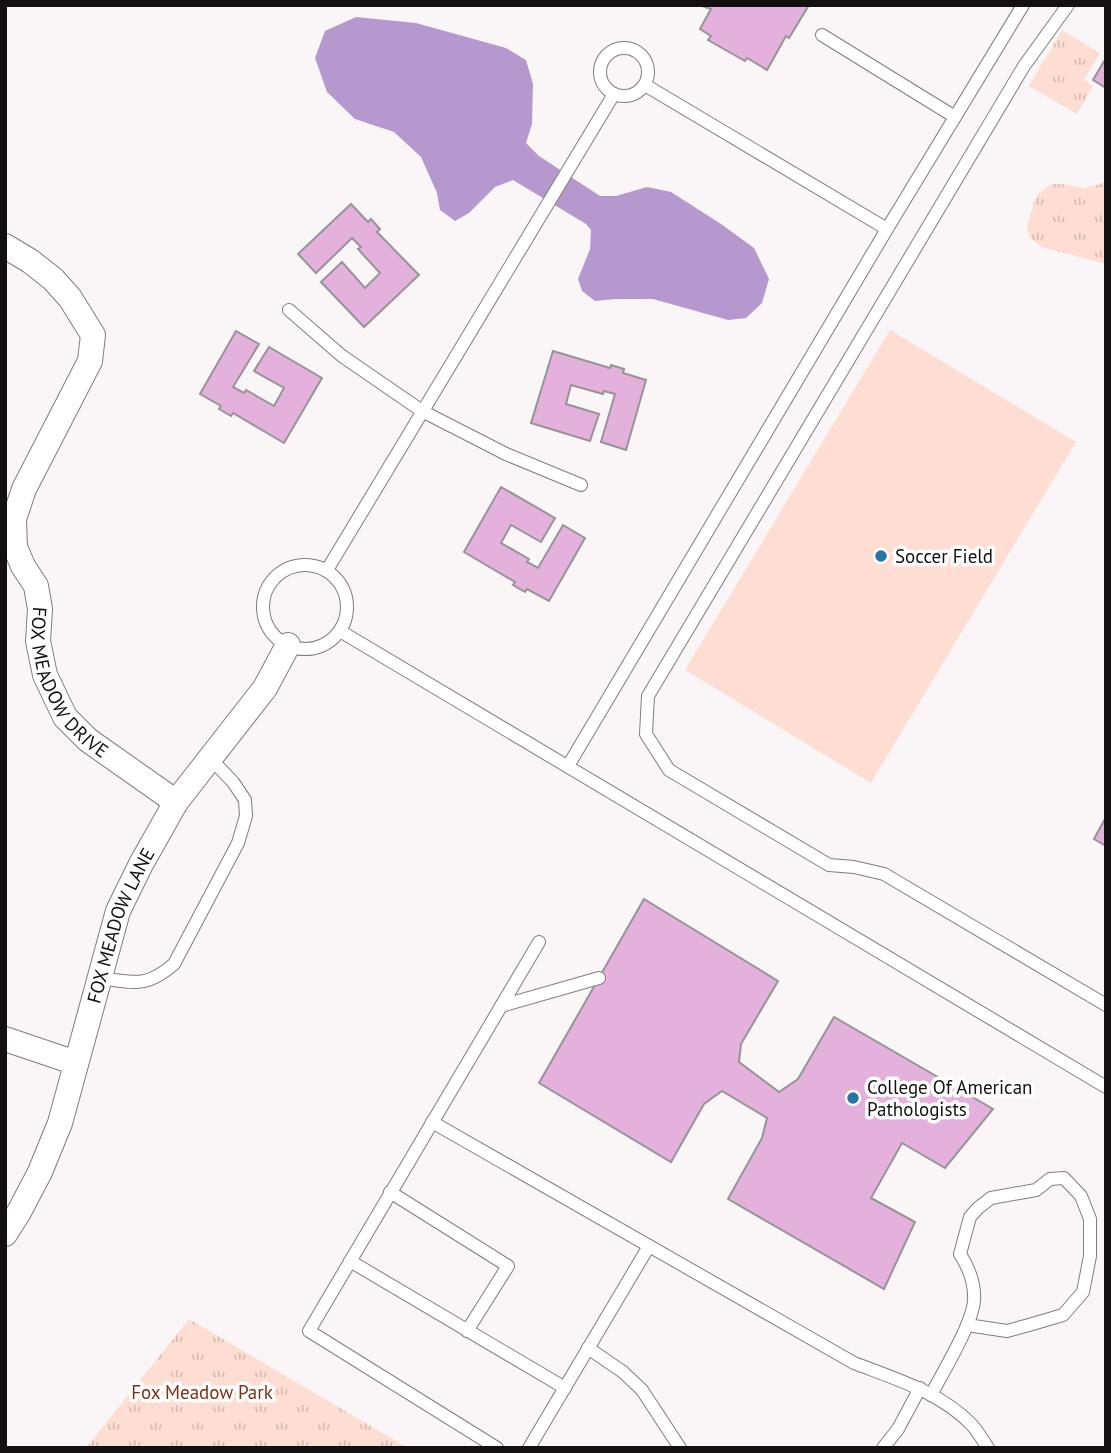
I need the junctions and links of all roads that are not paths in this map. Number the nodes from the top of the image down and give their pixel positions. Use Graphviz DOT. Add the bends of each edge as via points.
graph roads {
  1 [pos="1023,5"];
  2 [pos="1068,5"];
  3 [pos="822,35"];
  4 [pos="645,85"];
  5 [pos="614,94"];
  6 [pos="955,117"];
  7 [pos="887,229"];
  8 [pos="5,247"];
  9 [pos="289,310"];
  10 [pos="422,411"];
  11 [pos="581,485"];
  12 [pos="327,570"];
  13 [pos="340,631"];
  14 [pos="288,645"];
  15 [pos="210,758"];
  16 [pos="568,766"];
  17 [pos="176,802"];
  18 [pos="539,942"];
  19 [pos="99,978"];
  20 [pos="599,978"];
  21 [pos="1106,1005"];
  22 [pos="501,1006"];
  23 [pos="5,1040"];
  24 [pos="76,1063"];
  25 [pos="1106,1087"];
  26 [pos="432,1122"];
  27 [pos="390,1192"];
  28 [pos="5,1234"];
  29 [pos="649,1246"];
  30 [pos="349,1261"];
  31 [pos="967,1325"];
  32 [pos="467,1331"];
  33 [pos="588,1348"];
  34 [pos="565,1388"];
  35 [pos="926,1392"];
  36 [pos="497,1448"];
  37 [pos="529,1448"];
  38 [pos="680,1448"];
  39 [pos="883,1448"];
  40 [pos="988,1448"];
  1 -- 6 [label="lane"];
  2 -- 21 [label="lane" via="1024,66 648,696 646,734 669,770 829,865 884,874"];
  3 -- 6 [label="lane"];
  4 -- 5 [label="lane" via="628,96"];
  4 -- 5 [label="lane" via="645,61 634,51 617,50 605,59 601,74"];
  4 -- 7 [label="lane"];
  5 -- 10 [label="lane"];
  6 -- 7 [label="lane"];
  7 -- 16 [label="lane"];
  8 -- 17 [label="street, FOX MEADOW DRIVE" via="52,279 93,335 90,361 24,489 14,519 15,547 36,586 38,641 45,675 65,717 88,740"];
  9 -- 10 [label="lane" via="342,356"];
  10 -- 11 [label="lane" via="506,454"];
  10 -- 12 [label="lane"];
  12 -- 13 [label="lane" via="344,591 347,605"];
  12 -- 14 [label="lane" via="315,565 290,567 279,573 265,593 264,618 269,629"];
  13 -- 14 [label="lane" via="316,648"];
  13 -- 16 [label="lane"];
  14 -- 15 [label="street, FOX MEADOW LANE" via="265,688"];
  15 -- 17 [label="street, FOX MEADOW LANE"];
  15 -- 19 [label="lane" via="245,800 246,817 238,843 174,964 142,983"];
  16 -- 25 [label="lane"];
  17 -- 19 [label="street, FOX MEADOW LANE" via="118,912"];
  18 -- 22 [label="lane"];
  19 -- 24 [label="street, FOX MEADOW LANE"];
  20 -- 22 [label="lane"];
  22 -- 26 [label="lane"];
  23 -- 24 [label="street"];
  24 -- 28 [label="street, FOX MEADOW LANE" via="60,1123"];
  26 -- 27 [label="lane"];
  26 -- 29 [label="lane"];
  27 -- 30 [label="lane"];
  27 -- 32 [label="lane" via="508,1266"];
  29 -- 33 [label="lane"];
  29 -- 35 [label="lane" via="854,1363"];
  30 -- 32 [label="lane"];
  30 -- 36 [label="lane" via="309,1331"];
  31 -- 31 [label="lane" via="1007,1331 1029,1325 1063,1315 1083,1292 1090,1256 1090,1219 1081,1195 1064,1178 1050,1179 1035,1190 991,1198 970,1217 960,1254 969,1269 974,1301"];
  31 -- 35 [label="lane"];
  32 -- 34 [label="lane"];
  33 -- 34 [label="lane"];
  33 -- 38 [label="lane" via="642,1390"];
  34 -- 37 [label="lane"];
  35 -- 39 [label="lane"];
  35 -- 40 [label="lane" via="972,1425"];
}
